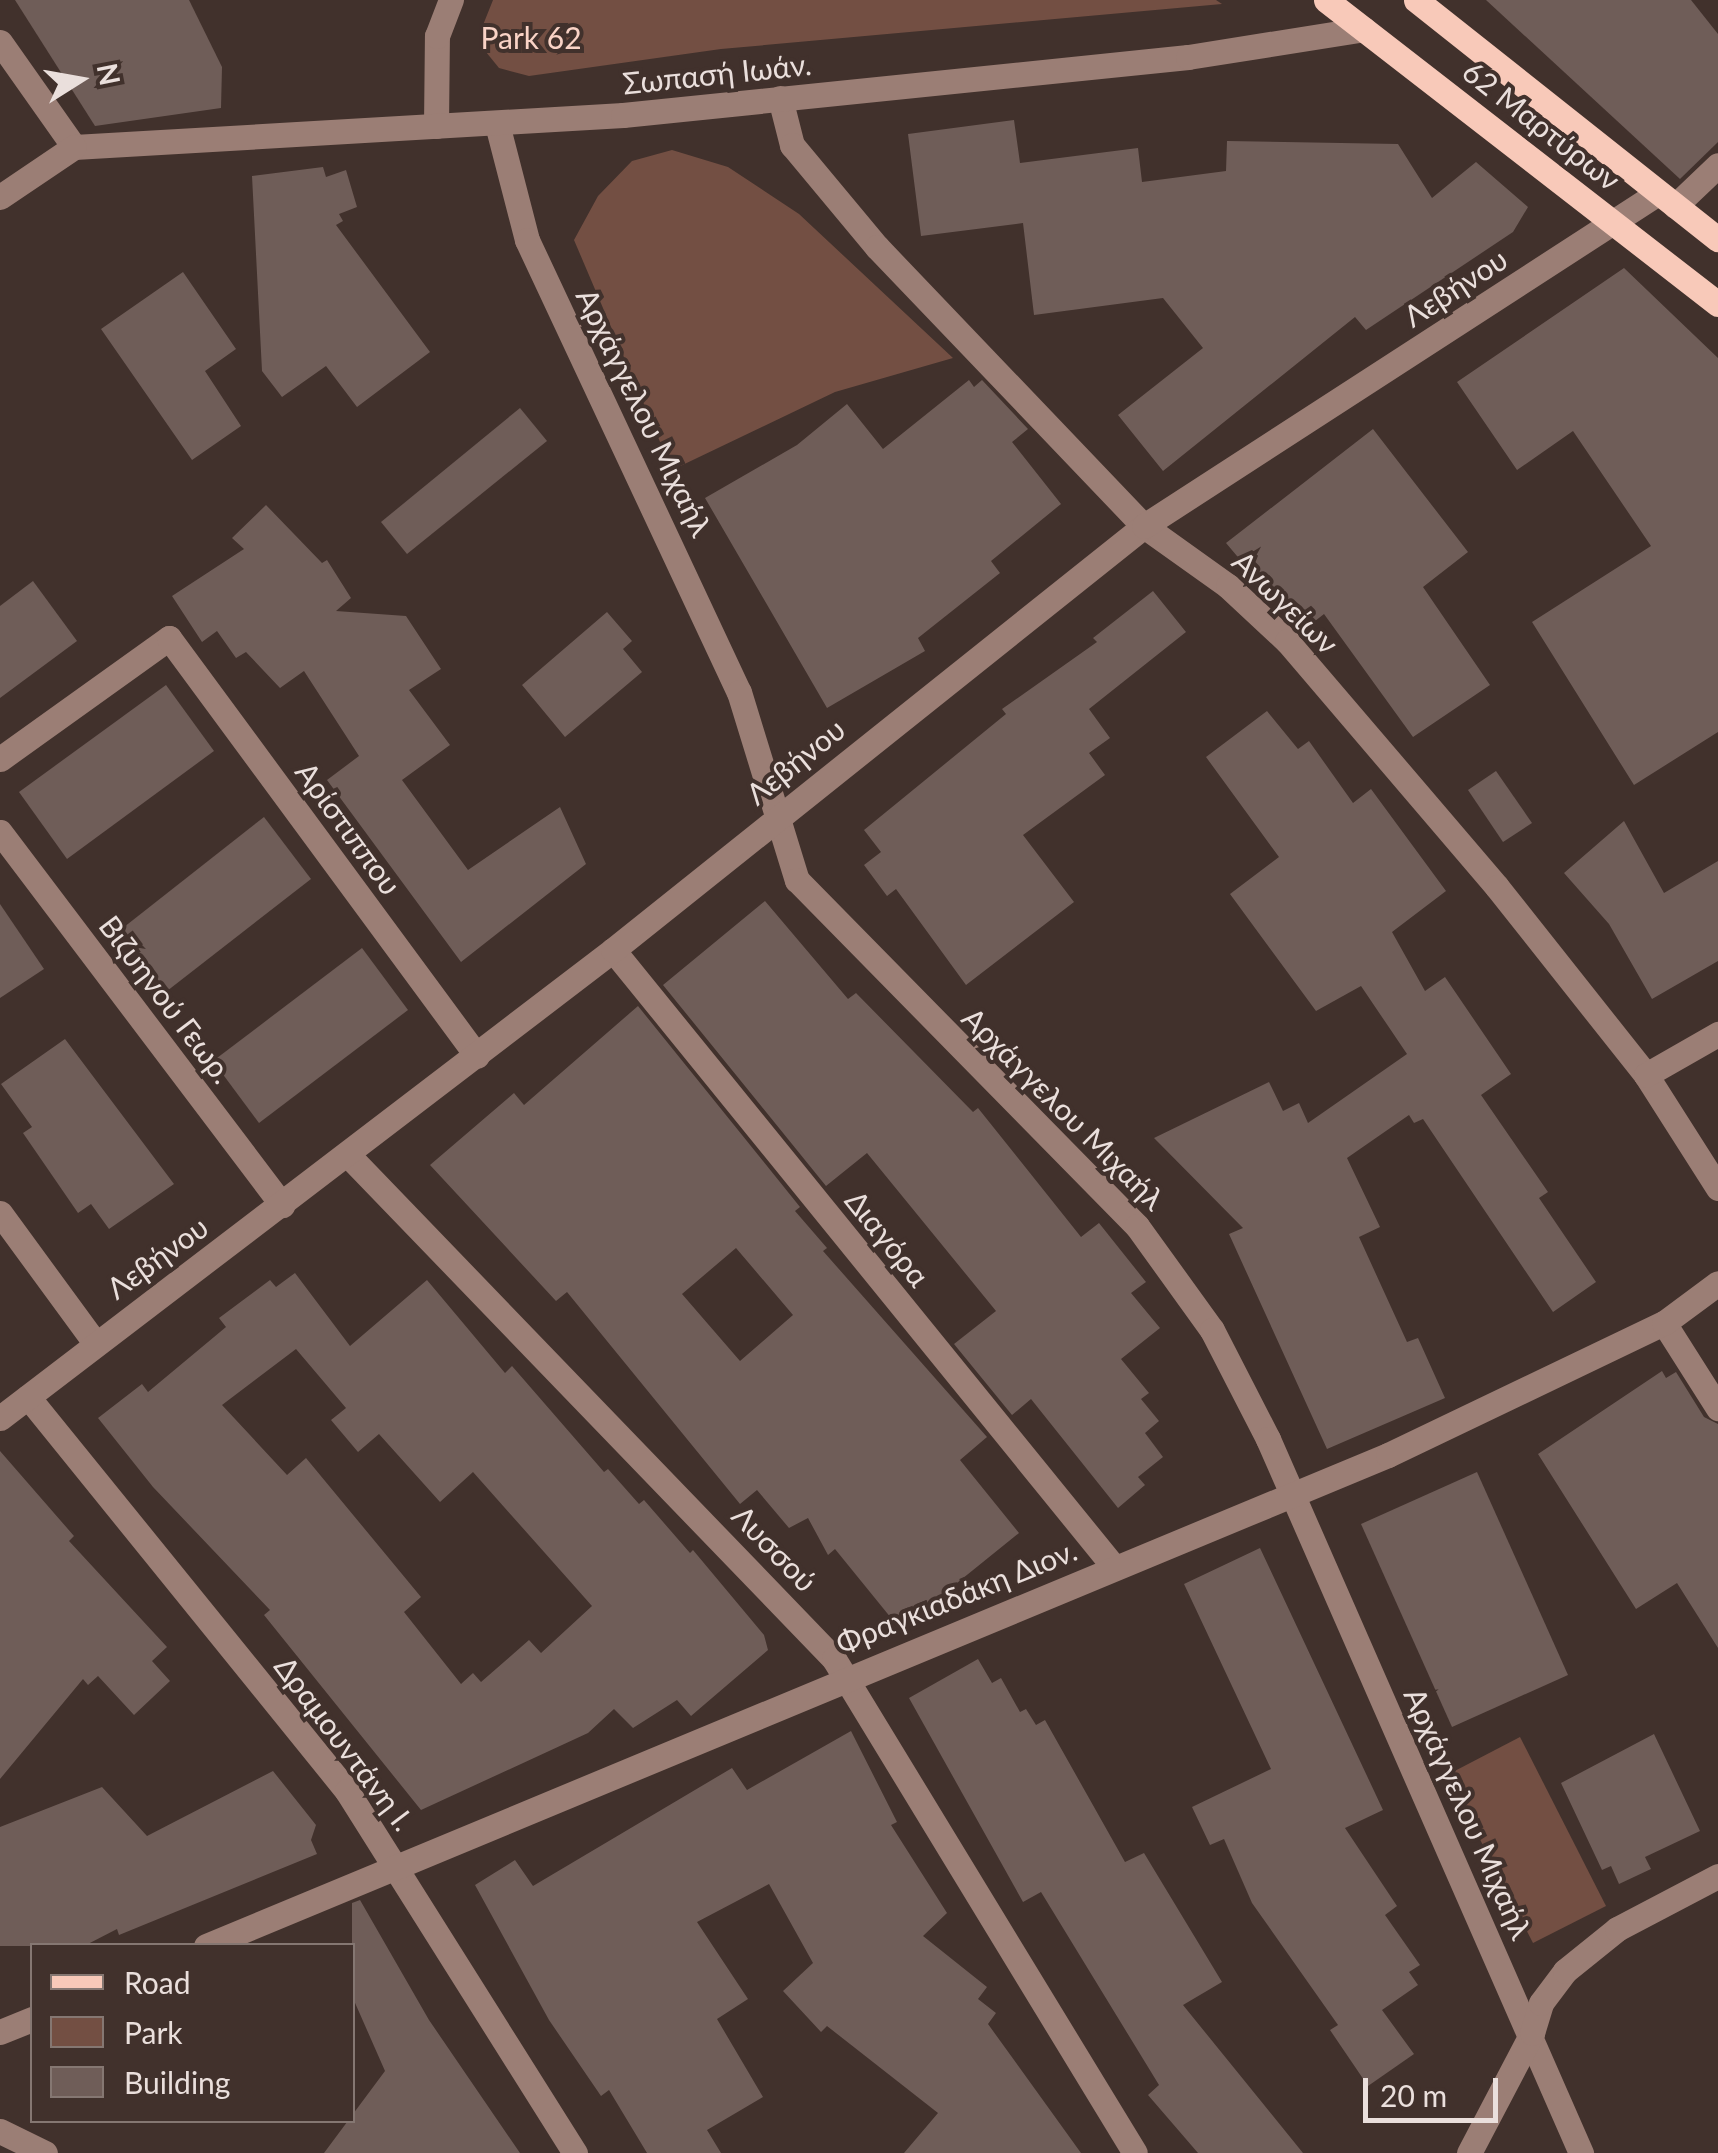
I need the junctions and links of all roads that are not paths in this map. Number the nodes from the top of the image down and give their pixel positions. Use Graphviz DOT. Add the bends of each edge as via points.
graph roads {
  1 [pos="451,0"];
  2 [pos="1326,0"];
  3 [pos="1416,0"];
  4 [pos="1364,29"];
  5 [pos="0,42"];
  6 [pos="780,98"];
  7 [pos="498,124"];
  8 [pos="436,126"];
  9 [pos="74,147"];
  10 [pos="1718,165"];
  11 [pos="0,197"];
  12 [pos="1666,199"];
  13 [pos="1614,222"];
  14 [pos="1718,240"];
  15 [pos="1718,304"];
  16 [pos="1144,526"];
  17 [pos="0,758"];
  18 [pos="781,814"];
  19 [pos="0,832"];
  20 [pos="614,950"];
  21 [pos="1718,1034"];
  22 [pos="476,1056"];
  23 [pos="1646,1076"];
  24 [pos="348,1155"];
  25 [pos="1718,1188"];
  26 [pos="282,1205"];
  27 [pos="0,1214"];
  28 [pos="1718,1283"];
  29 [pos="1664,1322"];
  30 [pos="95,1343"];
  31 [pos="28,1397"];
  32 [pos="1718,1408"];
  33 [pos="0,1418"];
  34 [pos="1291,1494"];
  35 [pos="1112,1566"];
  36 [pos="846,1676"];
  37 [pos="396,1865"];
  38 [pos="1718,1876"];
  39 [pos="213,1943"];
  40 [pos="30,2020"];
  41 [pos="0,2032"];
  42 [pos="1532,2033"];
  43 [pos="0,2130"];
  44 [pos="45,2153"];
  45 [pos="575,2153"];
  46 [pos="1135,2153"];
  47 [pos="1470,2153"];
  48 [pos="1582,2153"];
  1 -- 8 [label="street" via="436,46"];
  2 -- 4 [label="main road, 62 Μαρτύρων"];
  3 -- 12 [label="main road, 62 Μαρτύρων"];
  4 -- 6 [label="street, Σωπασή Ιωάν." via="1188,56"];
  4 -- 13 [label="main road, 62 Μαρτύρων"];
  5 -- 9 [label="street"];
  6 -- 7 [label="street, Σωπασή Ιωάν."];
  6 -- 16 [label="street, Ανωγείων" via="792,145 817,182"];
  7 -- 8 [label="street, Σωπασή Ιωάν."];
  7 -- 18 [label="street, Αρχάγγελου Μιχαήλ" via="527,240 714,635"];
  8 -- 9 [label="street, Σωπασή Ιωάν."];
  9 -- 11 [label="street"];
  10 -- 12 [label="street, Λεβήνου"];
  12 -- 13 [label="street, Λεβήνου"];
  12 -- 14 [label="main road, 62 Μαρτύρων"];
  13 -- 15 [label="main road, 62 Μαρτύρων"];
  13 -- 16 [label="street, Λεβήνου"];
  16 -- 18 [label="street, Λεβήνου"];
  16 -- 23 [label="street, Ανωγείων" via="1228,586 1287,641 1498,887"];
  17 -- 22 [label="street, Αρίστιππου" via="169,638"];
  18 -- 20 [label="street, Λεβήνου"];
  18 -- 34 [label="street, Αρχάγγελου Μιχαήλ" via="792,866 808,894 1171,1268 1244,1388"];
  19 -- 26 [label="street, Βιζυηνού Γεωρ."];
  20 -- 22 [label="street, Λεβήνου"];
  20 -- 35 [label="street, Διαγόρα"];
  21 -- 23 [label="street"];
  22 -- 24 [label="street, Λεβήνου"];
  23 -- 25 [label="street, Ανωγείων"];
  24 -- 26 [label="street, Λεβήνου"];
  24 -- 36 [label="street, Λυσσού" via="770,1588"];
  26 -- 30 [label="street, Λεβήνου"];
  27 -- 30 [label="street"];
  28 -- 29 [label="street, Φραγκιαδάκη Διον."];
  29 -- 32 [label="street"];
  29 -- 34 [label="street, Φραγκιαδάκη Διον." via="1483,1413"];
  30 -- 31 [label="street, Λεβήνου"];
  31 -- 33 [label="street, Λεβήνου"];
  31 -- 37 [label="street, Δραμουντάνη Ι." via="347,1791"];
  34 -- 35 [label="street, Φραγκιαδάκη Διον."];
  34 -- 42 [label="street, Αρχάγγελου Μιχαήλ"];
  35 -- 36 [label="street, Φραγκιαδάκη Διον."];
  36 -- 37 [label="street, Φραγκιαδάκη Διον."];
  36 -- 46 [label="street, Λυσσού"];
  37 -- 39 [label="street, Φραγκιαδάκη Διον."];
  37 -- 45 [label="street, Δραμουντάνη Ι."];
  38 -- 42 [label="street" via="1584,1952 1541,2002"];
  40 -- 41 [label="street"];
  42 -- 47 [label="street"];
  42 -- 48 [label="street, Αρχάγγελου Μιχαήλ"];
  43 -- 44 [label="street"];
}
